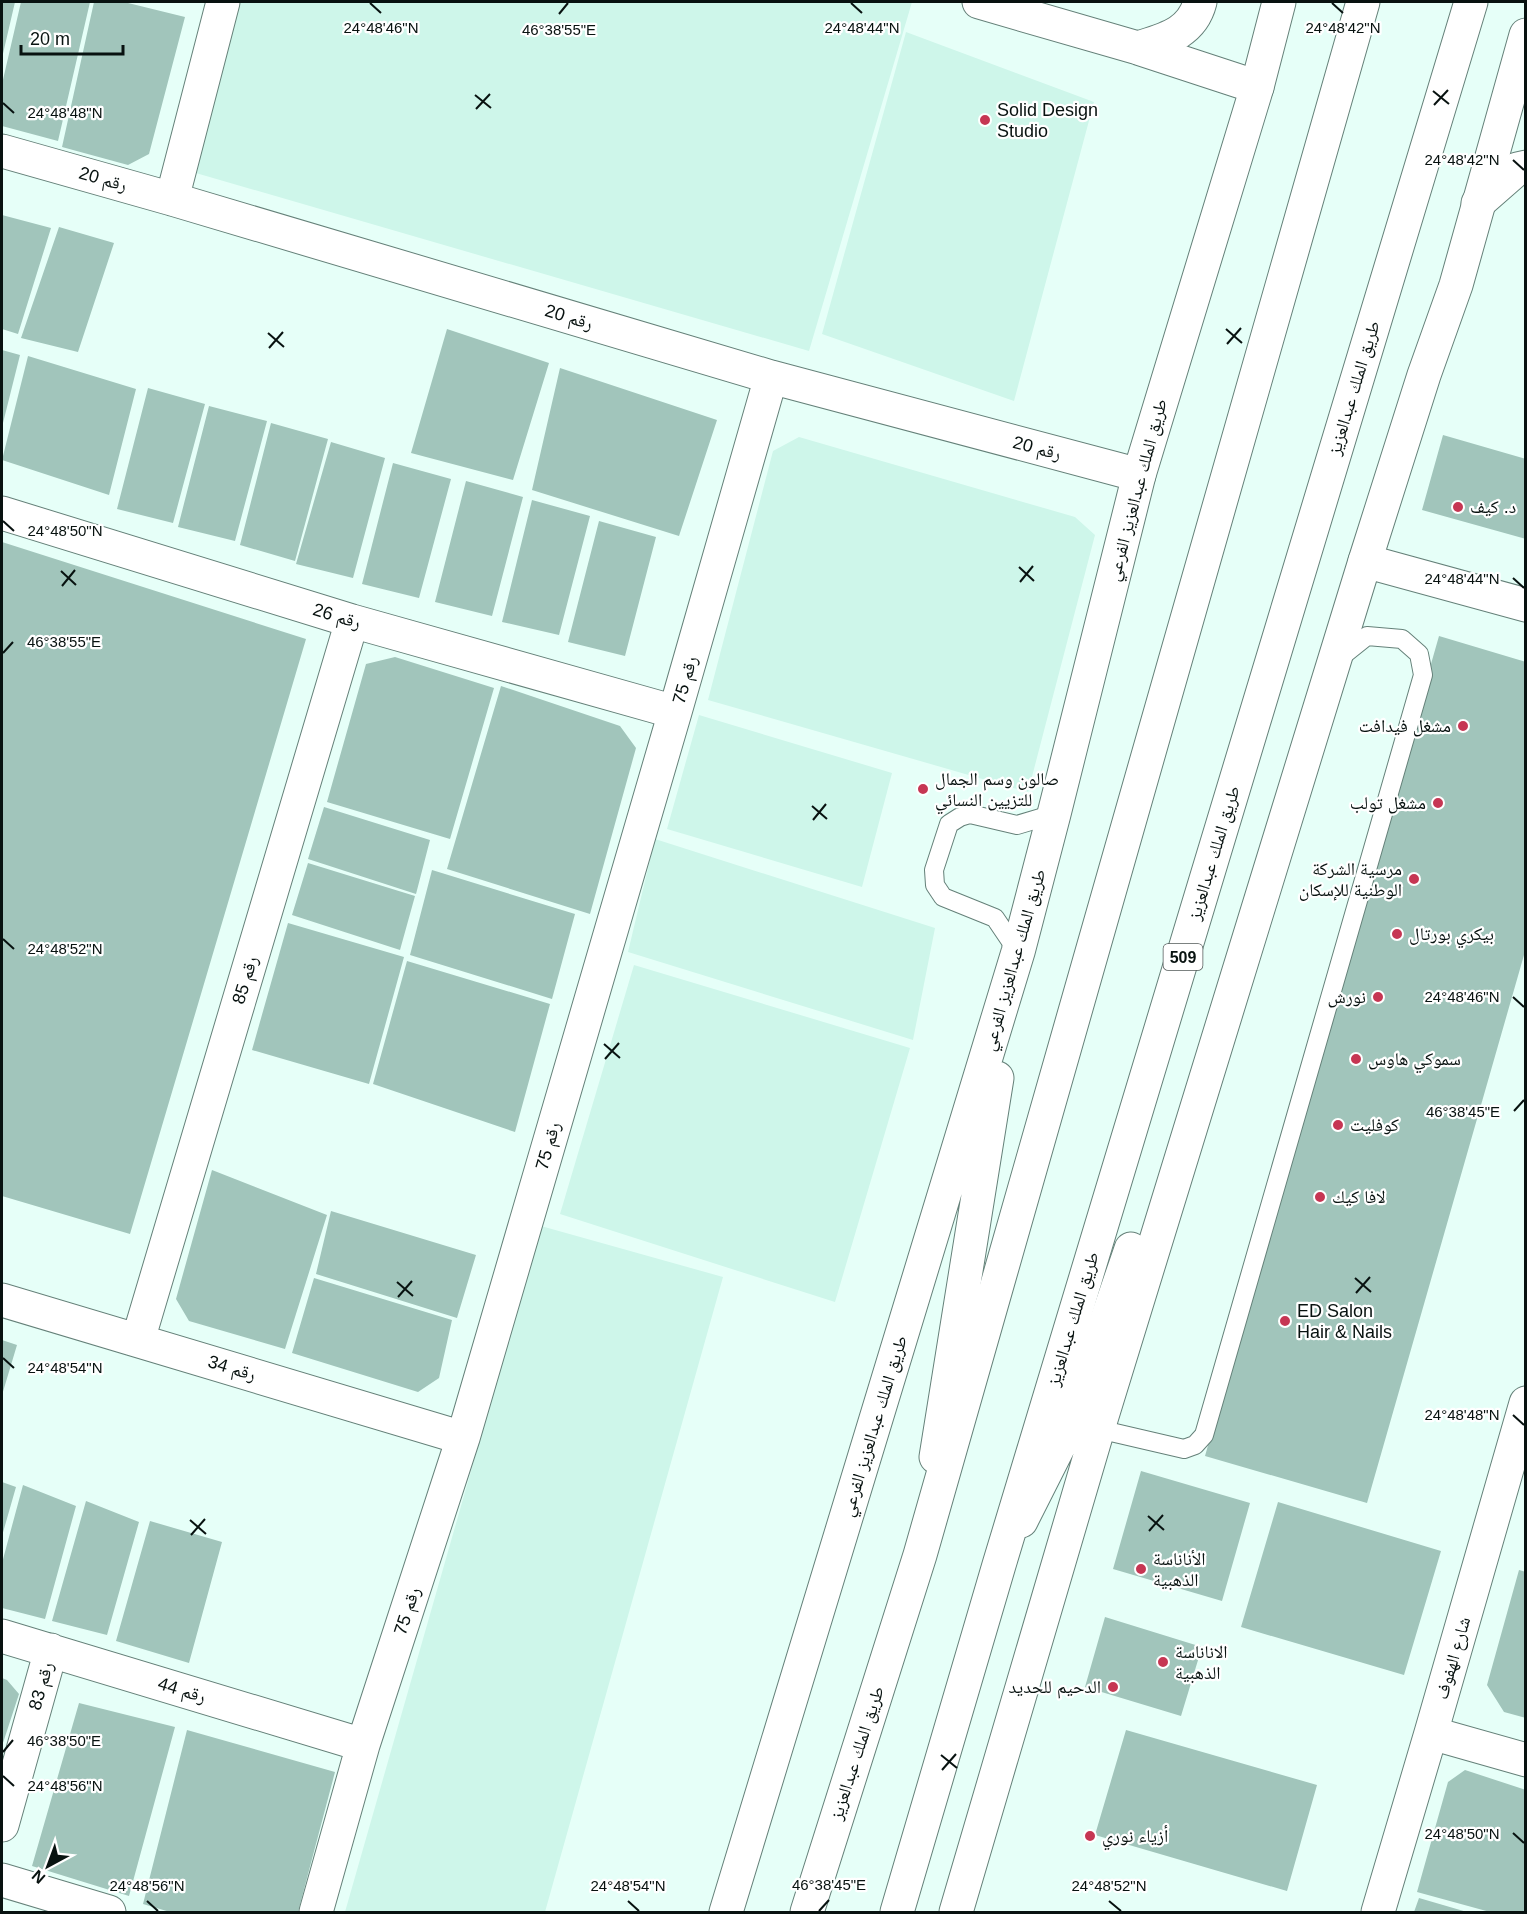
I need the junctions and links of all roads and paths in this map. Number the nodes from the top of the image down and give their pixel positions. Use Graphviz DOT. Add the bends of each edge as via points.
graph roads {
  1 [pos="223,2"];
  2 [pos="979,2"];
  3 [pos="1200,2"];
  4 [pos="1279,2"];
  5 [pos="1363,2"];
  6 [pos="1471,2"];
  7 [pos="1526,35"];
  8 [pos="1138,48"];
  9 [pos="1257,87"];
  10 [pos="2,151"];
  11 [pos="1526,167"];
  12 [pos="172,199"];
  13 [pos="1478,203"];
  14 [pos="771,377"];
  15 [pos="1139,475"];
  16 [pos="2,513"];
  17 [pos="1365,561"];
  18 [pos="1526,605"];
  19 [pos="352,621"];
  20 [pos="1335,661"];
  21 [pos="675,712"];
  22 [pos="1054,814"];
  23 [pos="1018,952"];
  24 [pos="1223,1025"];
  25 [pos="2,1300"];
  26 [pos="138,1340"];
  27 [pos="1526,1403"];
  28 [pos="1098,1429"];
  29 [pos="463,1438"];
  30 [pos="920,1556"];
  31 [pos="999,1565"];
  32 [pos="2,1636"];
  33 [pos="51,1650"];
  34 [pos="1431,1733"];
  35 [pos="363,1745"];
  36 [pos="1526,1760"];
  37 [pos="2,1825"];
  38 [pos="2,1880"];
  39 [pos="110,1912"];
  40 [pos="316,1912"];
  41 [pos="726,1912"];
  42 [pos="807,1912"];
  43 [pos="897,1912"];
  44 [pos="956,1912"];
  45 [pos="1378,1912"];
  1 -- 12 [label="main road"];
  2 -- 8 [label="main road"];
  3 -- 8 [label="main road" via="1197,13 1173,37"];
  4 -- 9 [label="main road, طريق الملك عبدالعزيز الفرعي"];
  5 -- 30 [label="main road, طريق الملك عبدالعزيز"];
  6 -- 31 [label="main road, طريق الملك عبدالعزيز / 509"];
  7 -- 13 [label="main road"];
  8 -- 9 [label="main road"];
  9 -- 15 [label="main road, طريق الملك عبدالعزيز الفرعي"];
  10 -- 12 [label="main road, رقم 20"];
  11 -- 13 [label="main road"];
  12 -- 14 [label="main road, رقم 20"];
  13 -- 17 [label="main road" via="1456,285"];
  14 -- 15 [label="main road, رقم 20"];
  14 -- 21 [label="main road, رقم 75"];
  15 -- 22 [label="main road, طريق الملك عبدالعزيز الفرعي"];
  16 -- 19 [label="main road, رقم 26"];
  17 -- 18 [label="main road"];
  17 -- 20 [label="main road"];
  19 -- 21 [label="main road, رقم 26"];
  19 -- 26 [label="main road, رقم 85"];
  20 -- 24 [label="main road"];
  20 -- 28 [label="lane" via="1367,636 1402,639 1419,654 1423,675 1204,1435 1184,1449"];
  21 -- 29 [label="main road, رقم 75"];
  22 -- 23 [label="main road, طريق الملك عبدالعزيز الفرعي"];
  22 -- 23 [label="lane" via="1017,825 970,814 960,817 950,824 934,870 935,885 943,897 995,918"];
  23 -- 30 [label="main road"];
  23 -- 41 [label="main road, طريق الملك عبدالعزيز الفرعي"];
  24 -- 28 [label="main road"];
  24 -- 31 [label="main road" via="1175,1122 1073,1418"];
  25 -- 26 [label="main road, رقم 34"];
  26 -- 29 [label="main road, رقم 34"];
  27 -- 34 [label="main road, شارع الهفوف"];
  28 -- 44 [label="main road"];
  29 -- 35 [label="main road, رقم 75"];
  30 -- 42 [label="main road, طريق الملك عبدالعزيز"];
  31 -- 43 [label="main road, طريق الملك عبدالعزيز / 509"];
  32 -- 33 [label="main road, رقم 44"];
  33 -- 35 [label="main road, رقم 44"];
  33 -- 37 [label="main road, رقم 83"];
  34 -- 36 [label="main road"];
  34 -- 45 [label="main road, شارع الهفوف"];
  35 -- 40 [label="main road, رقم 75"];
  38 -- 39 [label="main road"];
}
